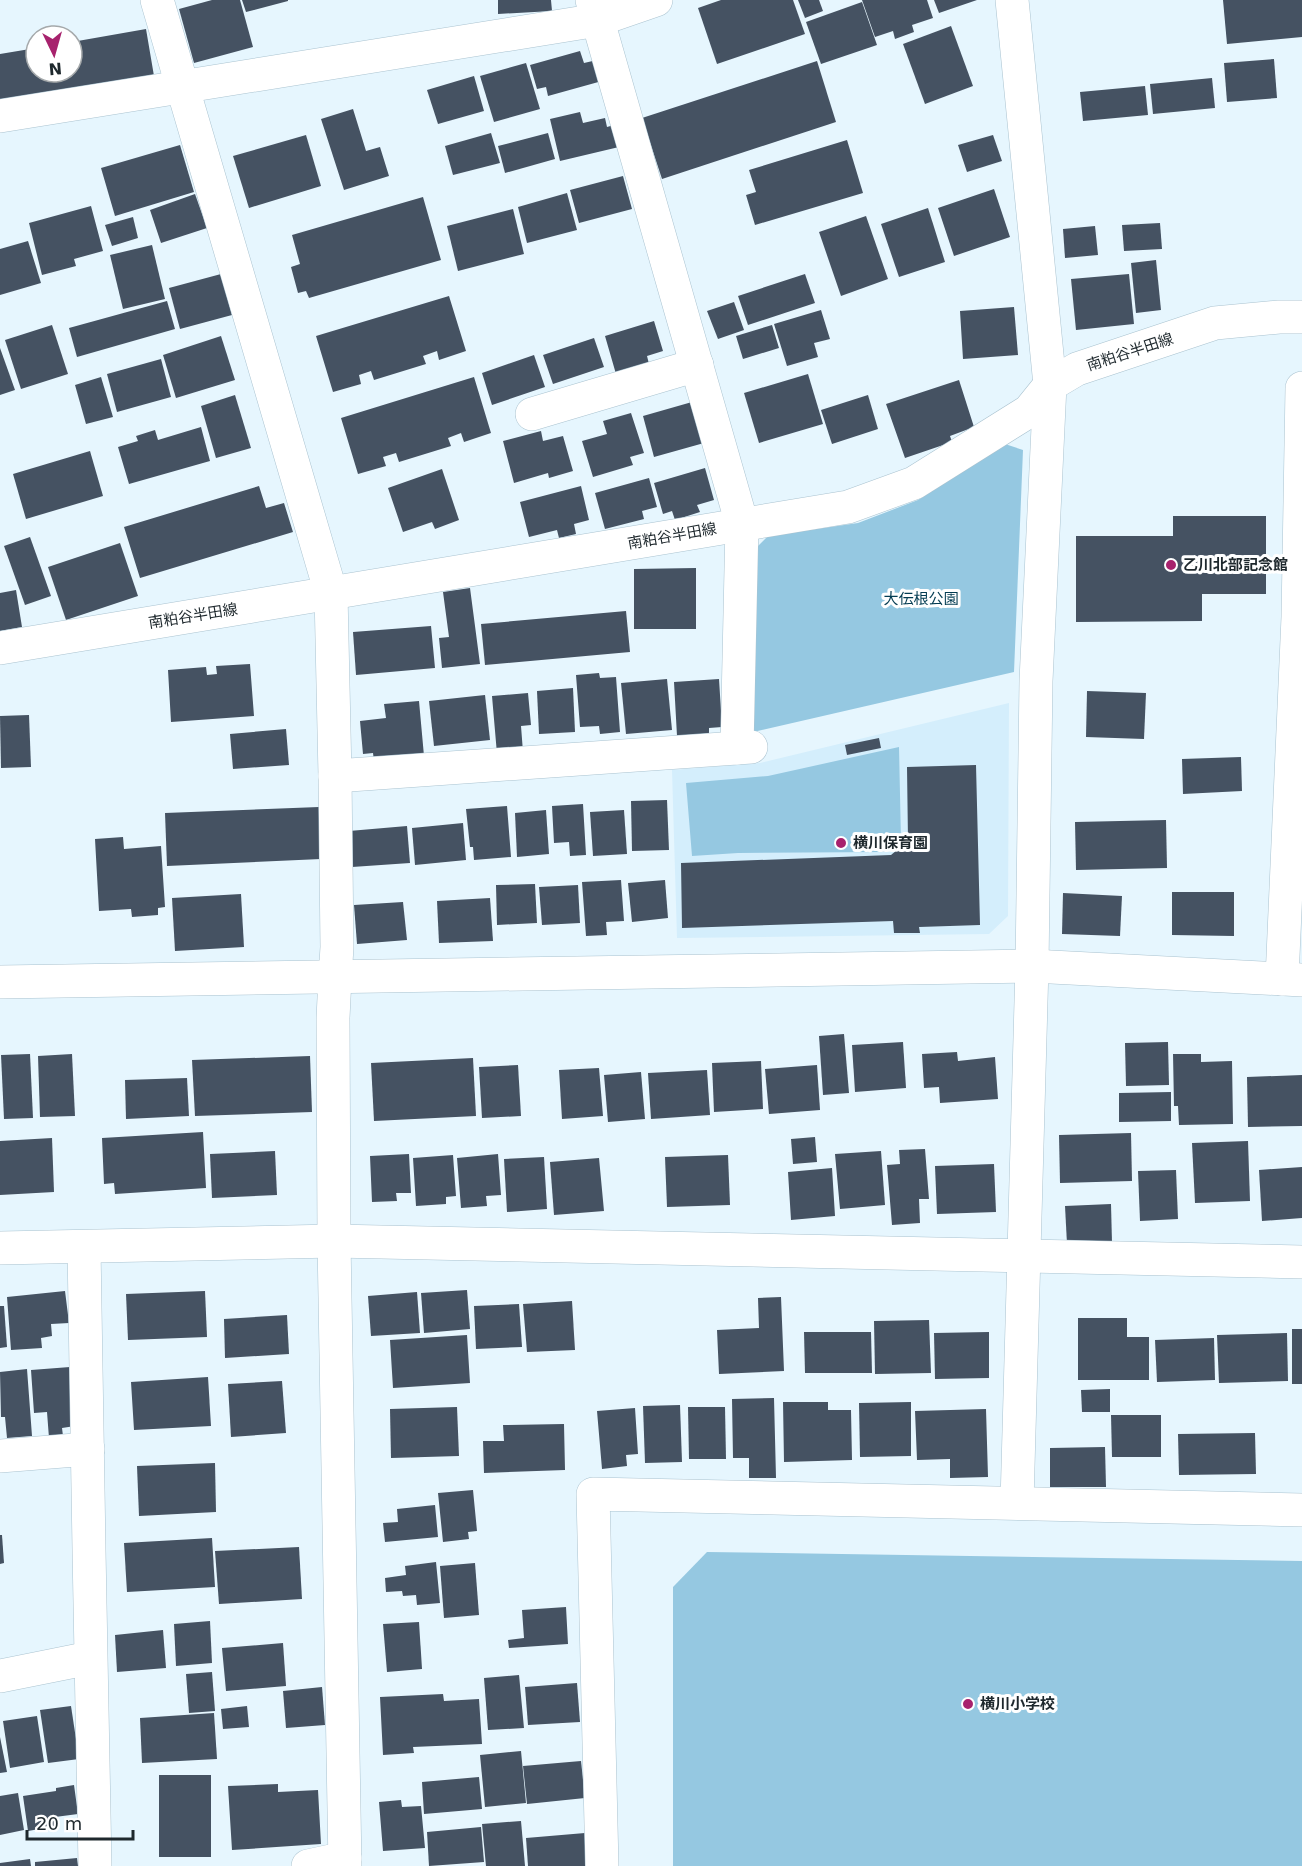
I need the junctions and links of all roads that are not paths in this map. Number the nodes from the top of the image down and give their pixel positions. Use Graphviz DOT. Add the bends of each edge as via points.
graph roads {
  1 [pos="157,0"];
  2 [pos="656,0"];
  3 [pos="1012,0"];
  4 [pos="595,10"];
  5 [pos="183,87"];
  6 [pos="0,116"];
  7 [pos="1302,317"];
  8 [pos="696,365"];
  9 [pos="1050,385"];
  10 [pos="1302,388"];
  11 [pos="532,414"];
  12 [pos="742,524"];
  13 [pos="331,593"];
  14 [pos="1300,617"];
  15 [pos="0,648"];
  16 [pos="335,777"];
  17 [pos="1032,966"];
  18 [pos="335,978"];
  19 [pos="1292,979"];
  20 [pos="0,982"];
  21 [pos="334,1241"];
  22 [pos="84,1247"];
  23 [pos="0,1248"];
  24 [pos="1023,1256"];
  25 [pos="1302,1262"];
  26 [pos="88,1449"];
  27 [pos="0,1456"];
  28 [pos="1017,1503"];
  29 [pos="1302,1510"];
  30 [pos="90,1658"];
  31 [pos="0,1676"];
  32 [pos="345,1862"];
  33 [pos="95,1866"];
  34 [pos="308,1866"];
  35 [pos="602,1866"];
  1 -- 5 [label="street"];
  2 -- 4 [label="street"];
  3 -- 9 [label="street"];
  4 -- 5 [label="street"];
  4 -- 8 [label="street"];
  5 -- 6 [label="street"];
  5 -- 13 [label="street"];
  7 -- 9 [label="street, 南粕谷半田線" via="1215,323 1077,369"];
  8 -- 11 [label="street"];
  8 -- 12 [label="street"];
  9 -- 12 [label="street, 南粕谷半田線" via="1029,411 914,483 848,507"];
  9 -- 17 [label="street" via="1036,681"];
  10 -- 14 [label="street"];
  12 -- 13 [label="street, 南粕谷半田線"];
  12 -- 16 [label="street" via="744,747"];
  13 -- 15 [label="street, 南粕谷半田線"];
  13 -- 16 [label="street"];
  14 -- 19 [label="street"];
  16 -- 18 [label="street"];
  17 -- 18 [label="street"];
  17 -- 19 [label="street"];
  17 -- 24 [label="street"];
  18 -- 20 [label="street"];
  18 -- 21 [label="street"];
  21 -- 22 [label="street"];
  21 -- 24 [label="street"];
  21 -- 32 [label="street"];
  22 -- 23 [label="street"];
  22 -- 26 [label="street"];
  24 -- 25 [label="street"];
  24 -- 28 [label="street"];
  26 -- 27 [label="street"];
  26 -- 30 [label="street"];
  28 -- 29 [label="street"];
  28 -- 35 [label="street" via="593,1494"];
  30 -- 31 [label="street"];
  30 -- 33 [label="street"];
  32 -- 34 [label="street"];
}
